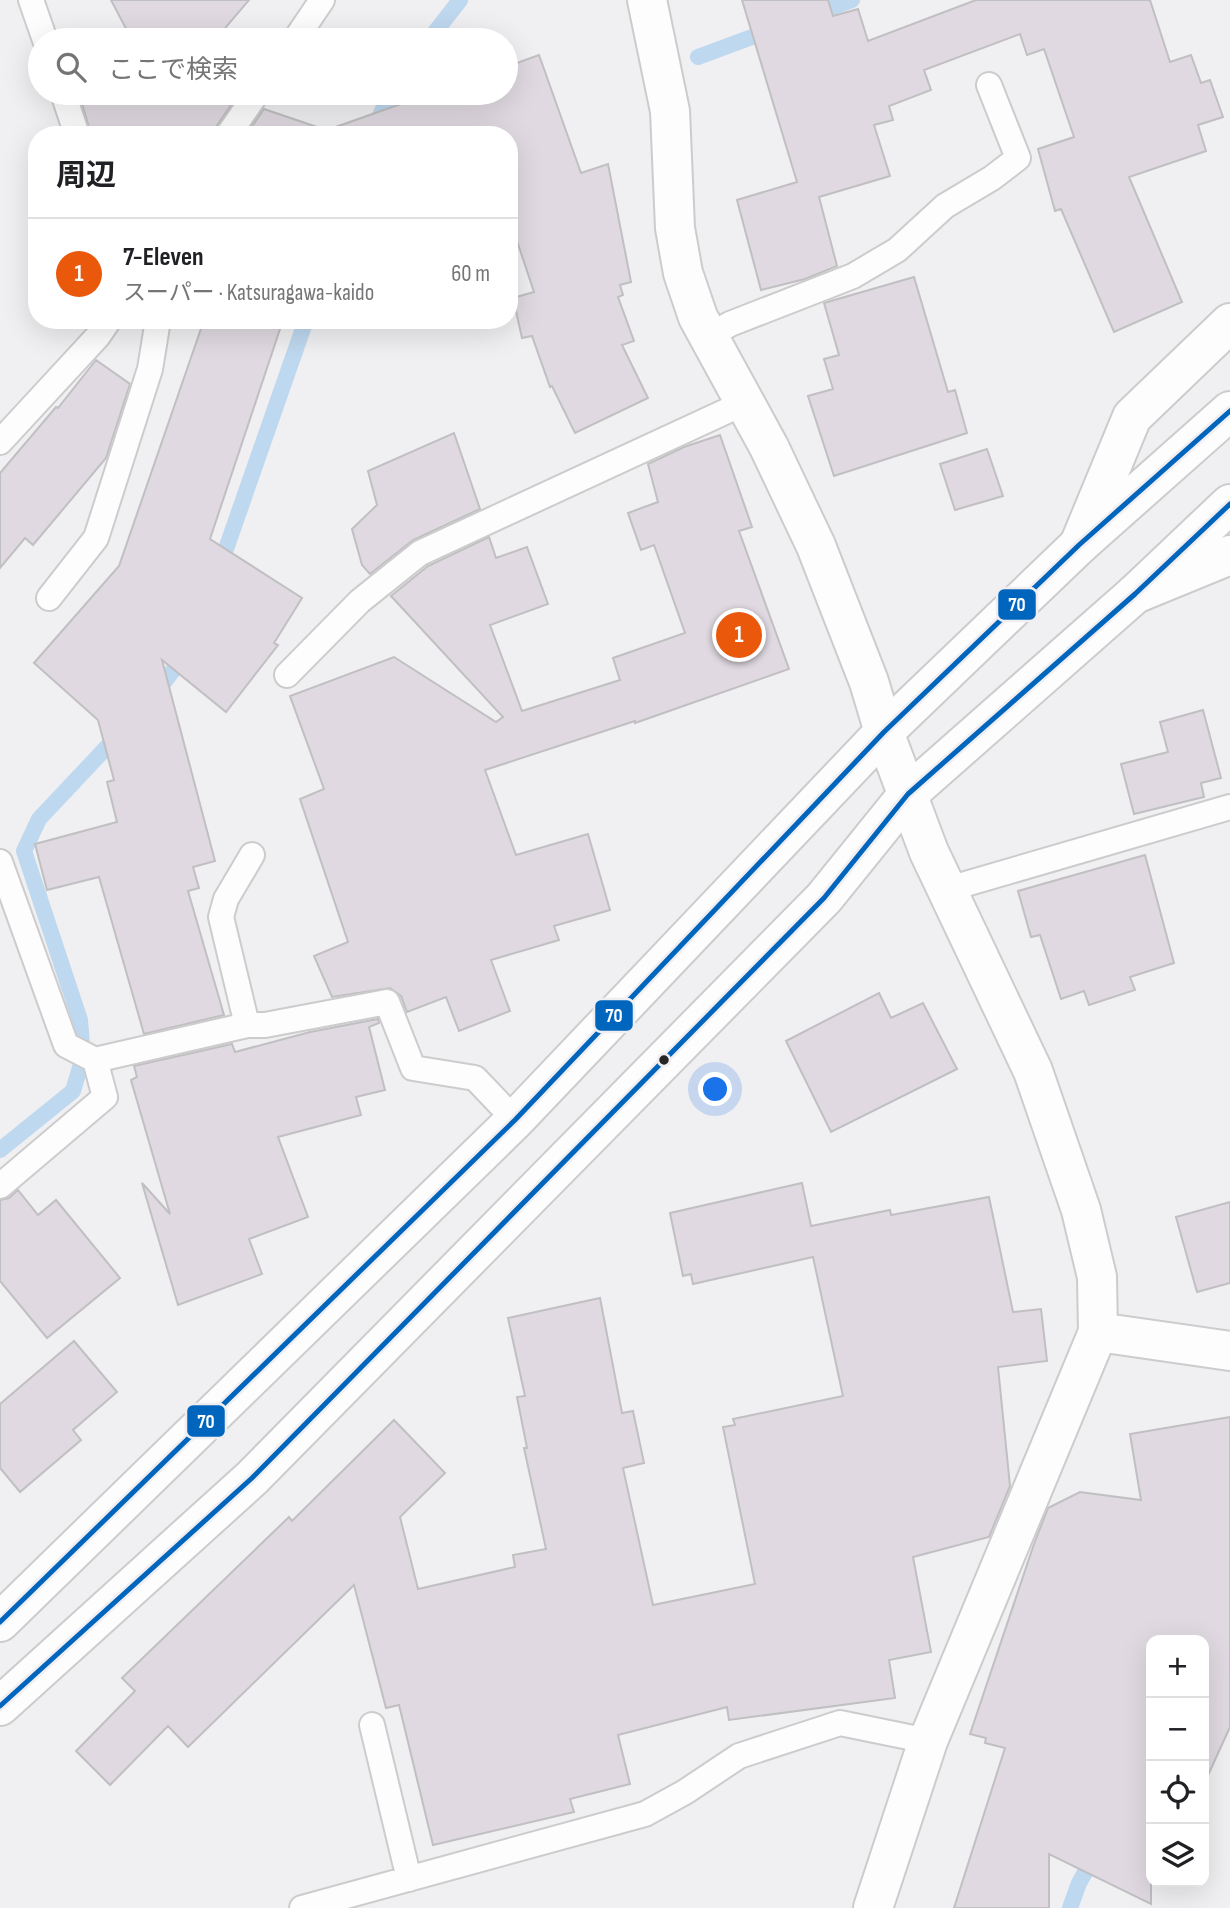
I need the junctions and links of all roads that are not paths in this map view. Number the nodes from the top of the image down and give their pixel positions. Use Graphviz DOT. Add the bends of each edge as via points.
graph roads {
  1 [pos="31,0"];
  2 [pos="322,0"];
  3 [pos="647,0"];
  4 [pos="41,28"];
  5 [pos="303,28"];
  6 [pos="989,85"];
  7 [pos="67,105"];
  8 [pos="249,105"];
  9 [pos="74,126"];
  10 [pos="234,126"];
  11 [pos="1230,323"];
  12 [pos="103,329"];
  13 [pos="157,329"];
  14 [pos="709,336"];
  15 [pos="744,403"];
  16 [pos="1230,411"];
  17 [pos="0,442"];
  18 [pos="1230,503"];
  19 [pos="1079,545"];
  20 [pos="1230,555"];
  21 [pos="1135,594"];
  22 [pos="49,598"];
  23 [pos="287,675"];
  24 [pos="884,732"];
  25 [pos="908,794"];
  26 [pos="1230,807"];
  27 [pos="252,855"];
  28 [pos="0,862"];
  29 [pos="945,890"];
  30 [pos="247,1025"];
  31 [pos="94,1060"];
  32 [pos="515,1120"];
  33 [pos="0,1186"];
  34 [pos="1098,1332"];
  35 [pos="1230,1351"];
  36 [pos="0,1622"];
  37 [pos="0,1706"];
  38 [pos="372,1725"];
  39 [pos="928,1741"];
  40 [pos="409,1879"];
  41 [pos="302,1908"];
  42 [pos="873,1908"];
  1 -- 4 [label="lane"];
  2 -- 5 [label="lane"];
  3 -- 14 [label="street" via="670,111 675,228 683,273"];
  6 -- 14 [label="lane" via="1018,158 945,206 897,250 853,276"];
  7 -- 9 [label="lane"];
  8 -- 10 [label="lane"];
  11 -- 19 [label="street" via="1132,417"];
  12 -- 17 [label="lane"];
  13 -- 22 [label="lane" via="150,369 96,538"];
  14 -- 15 [label="street"];
  15 -- 23 [label="lane" via="420,554 360,601"];
  15 -- 24 [label="street" via="816,546"];
  16 -- 19 [label="street"];
  18 -- 21 [label="street"];
  19 -- 24 [label="street"];
  20 -- 21 [label="street"];
  21 -- 25 [label="street"];
  24 -- 25 [label="street"];
  24 -- 32 [label="street"];
  25 -- 29 [label="street"];
  25 -- 37 [label="street" via="824,898 262,1469"];
  26 -- 29 [label="lane"];
  27 -- 30 [label="lane" via="226,899 221,917"];
  28 -- 31 [label="lane" via="66,1045"];
  29 -- 34 [label="street" via="1033,1071 1081,1210 1097,1277"];
  30 -- 31 [label="lane"];
  30 -- 32 [label="lane" via="387,1002 413,1068 475,1078"];
  31 -- 33 [label="lane" via="105,1097"];
  32 -- 36 [label="street"];
  34 -- 35 [label="street"];
  34 -- 39 [label="street"];
  38 -- 40 [label="lane"];
  39 -- 40 [label="lane" via="840,1723 739,1756 645,1814"];
  39 -- 42 [label="street"];
  40 -- 41 [label="lane"];
}
